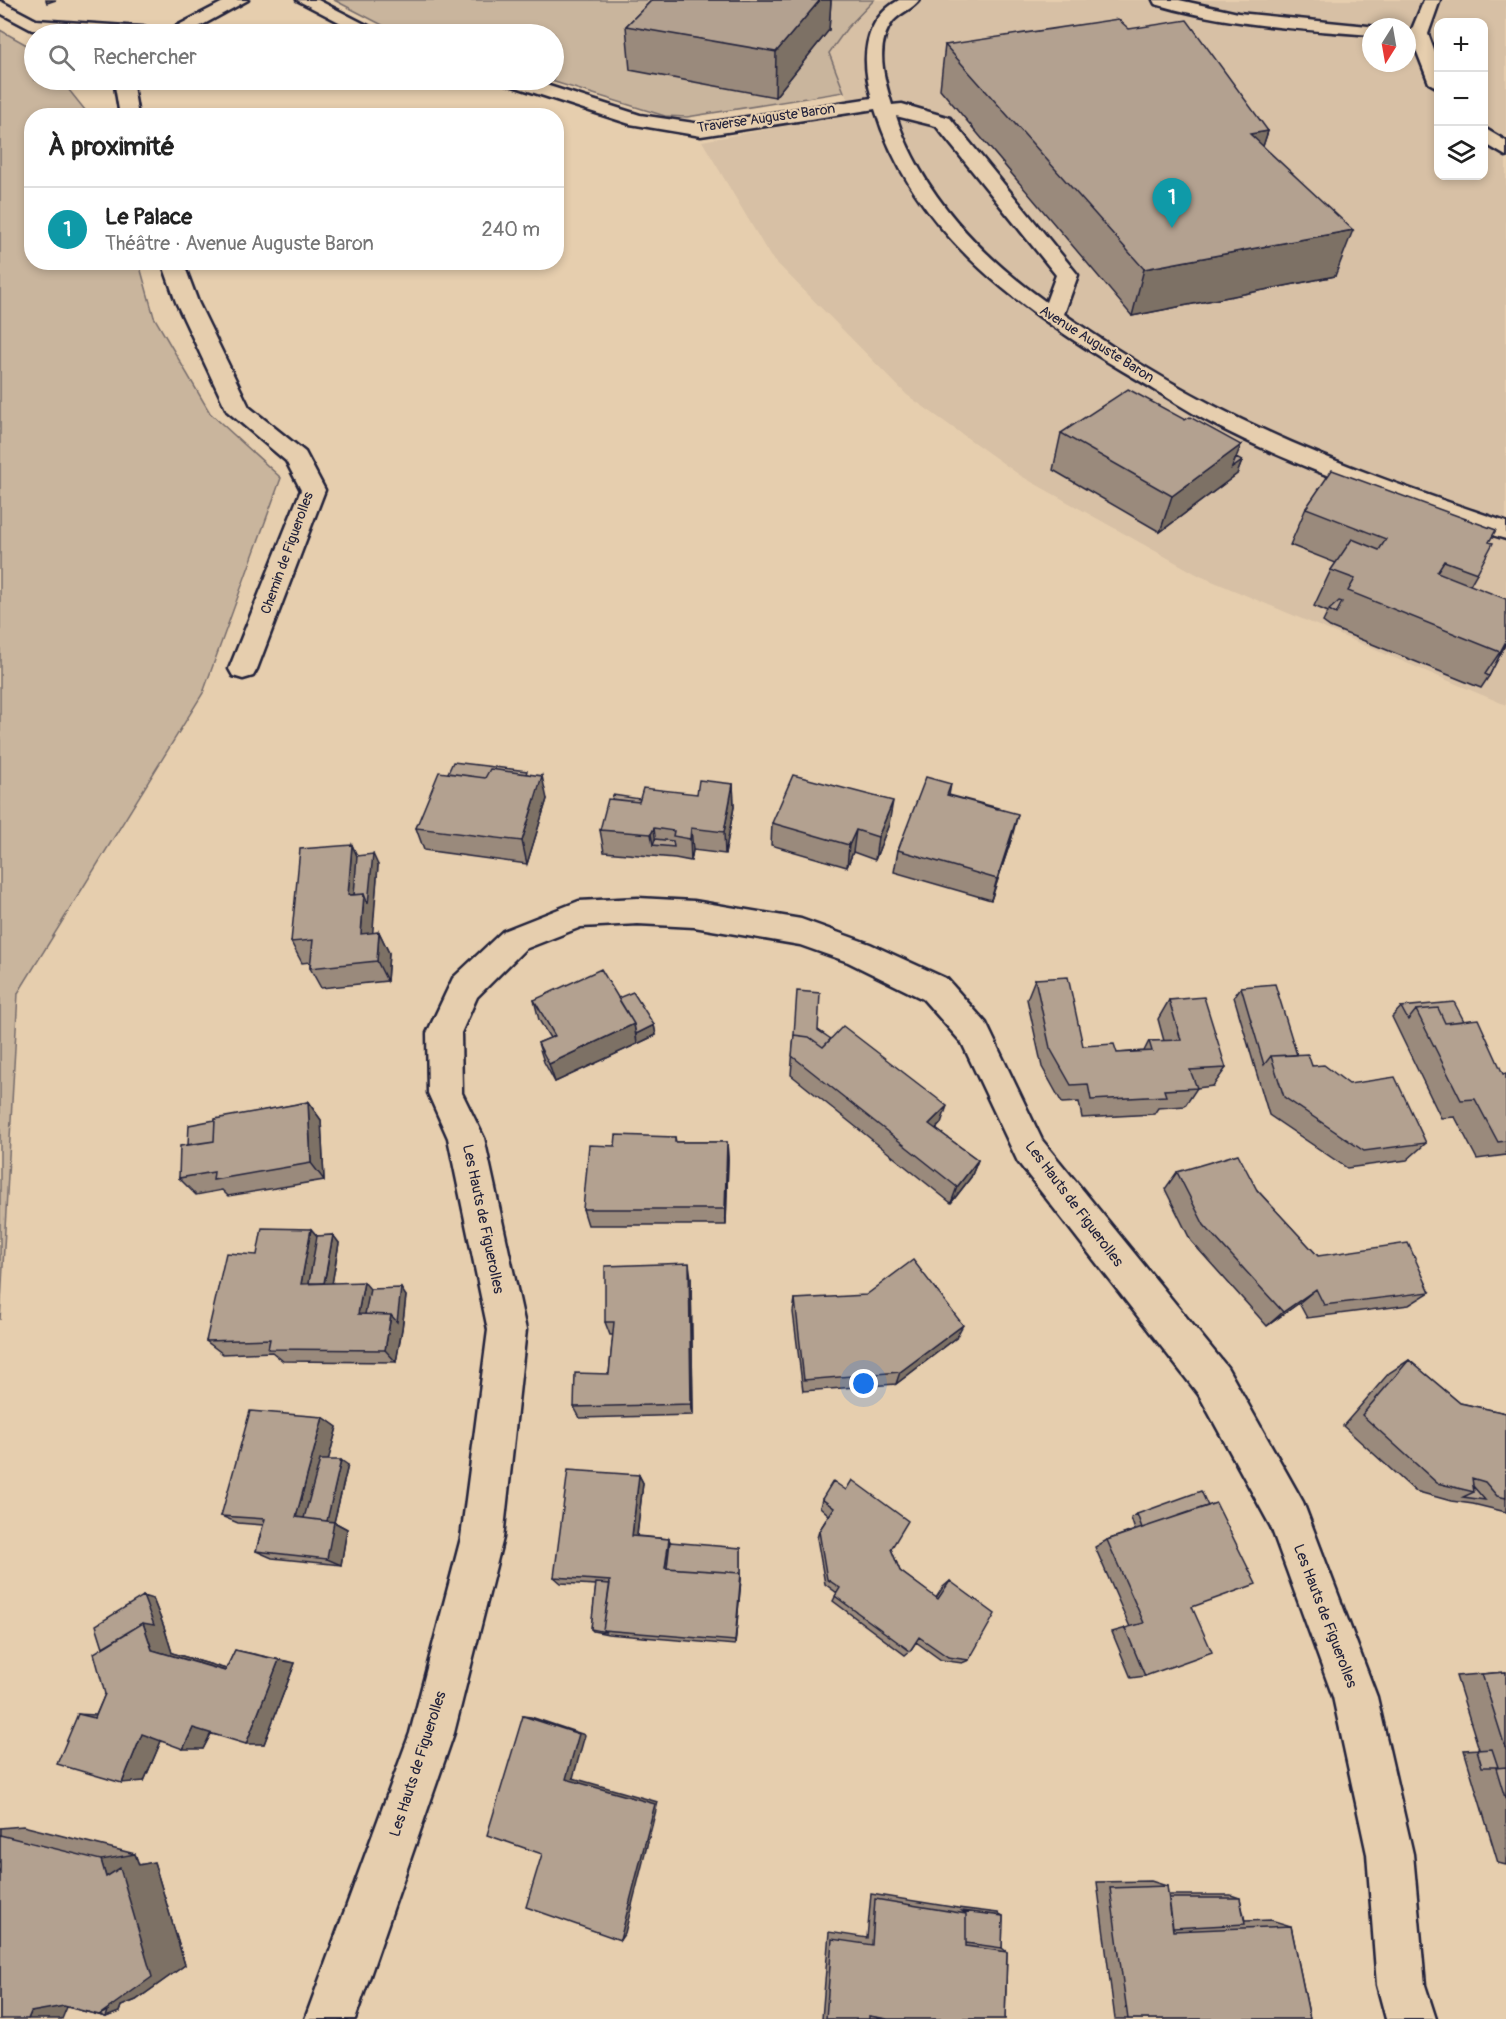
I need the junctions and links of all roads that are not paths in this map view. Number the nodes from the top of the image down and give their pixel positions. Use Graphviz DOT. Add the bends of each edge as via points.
graph roads {
  1 [pos="240,0"];
  2 [pos="305,0"];
  3 [pos="911,0"];
  4 [pos="1161,0"];
  5 [pos="1432,0"];
  6 [pos="0,6"];
  7 [pos="29,24"];
  8 [pos="194,24"];
  9 [pos="354,24"];
  10 [pos="1362,29"];
  11 [pos="1416,29"];
  12 [pos="1416,40"];
  13 [pos="1434,75"];
  14 [pos="125,90"];
  15 [pos="544,90"];
  16 [pos="884,106"];
  17 [pos="128,108"];
  18 [pos="1488,137"];
  19 [pos="1506,150"];
  20 [pos="175,270"];
  21 [pos="1052,316"];
  22 [pos="1506,531"];
  23 [pos="243,669"];
  24 [pos="330,2019"];
  25 [pos="1411,2019"];
  1 -- 8 [label="street"];
  2 -- 9 [label="street"];
  3 -- 16 [label="street, Avenue Auguste Baron" via="883,24 873,46 873,66"];
  4 -- 10 [label="street" via="1203,12"];
  5 -- 11 [label="street"];
  6 -- 7 [label="street"];
  12 -- 13 [label="street"];
  14 -- 17 [label="street"];
  15 -- 16 [label="street, Traverse Auguste Baron" via="637,120 702,130"];
  16 -- 21 [label="street, Avenue Auguste Baron" via="899,152 930,201 984,262"];
  16 -- 21 [label="street, Traverse Auguste Baron" via="943,122 1067,275"];
  18 -- 19 [label="street"];
  20 -- 23 [label="street, Chemin de Figuerolles" via="239,411 296,457 313,490"];
  21 -- 22 [label="street, Avenue Auguste Baron" via="1098,348 1219,418 1321,464"];
  24 -- 25 [label="street, Les Hauts de Figuerolles" via="432,1733 482,1538 507,1330 466,1138 445,1093 444,1033 465,988 514,940 579,914 638,911 694,914 801,932 860,953 935,989 974,1033 1030,1151 1213,1381 1288,1517 1355,1697 1390,1854 1401,1985"];
}
